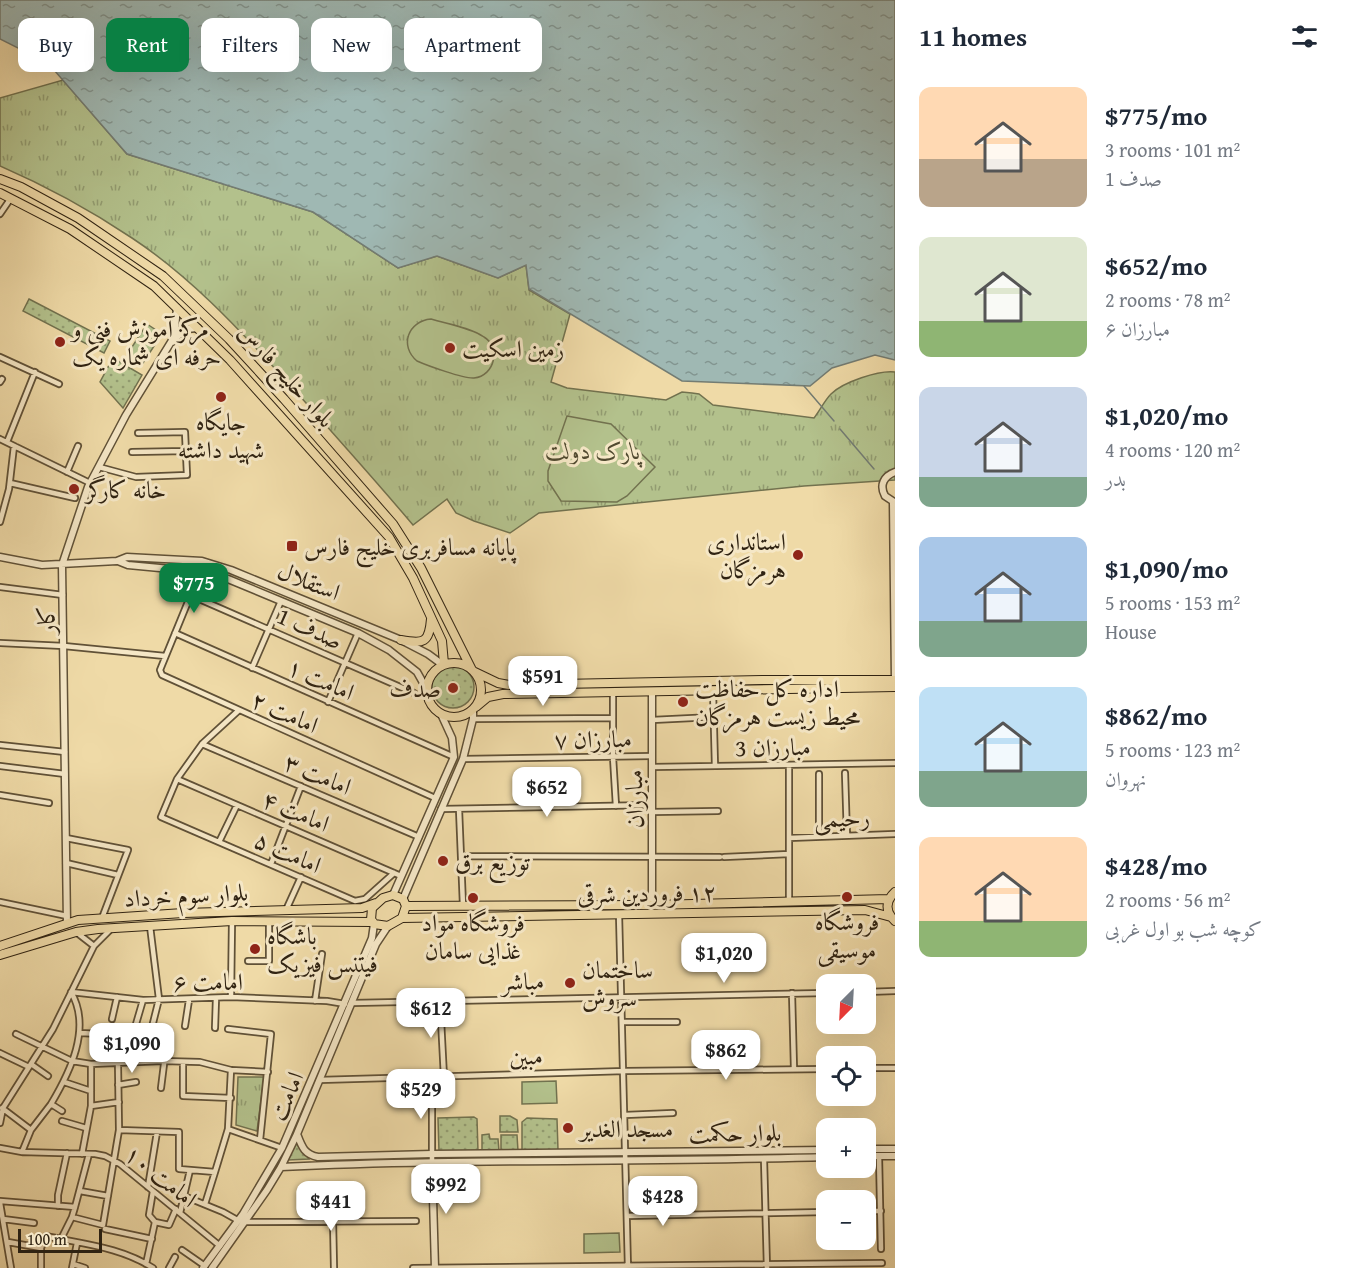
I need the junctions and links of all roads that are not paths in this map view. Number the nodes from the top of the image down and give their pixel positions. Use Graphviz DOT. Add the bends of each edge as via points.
graph roads {
  1 [pos="0,179"];
  2 [pos="0,194"];
  3 [pos="11,198"];
  4 [pos="0,214"];
  5 [pos="177,308"];
  6 [pos="198,328"];
  7 [pos="171,342"];
  8 [pos="0,357"];
  9 [pos="35,372"];
  10 [pos="59,384"];
  11 [pos="138,433"];
  12 [pos="0,439"];
  13 [pos="7,442"];
  14 [pos="14,446"];
  15 [pos="78,446"];
  16 [pos="186,451"];
  17 [pos="132,452"];
  18 [pos="99,467"];
  19 [pos="67,472"];
  20 [pos="895,472"];
  21 [pos="10,483"];
  22 [pos="90,483"];
  23 [pos="75,498"];
  24 [pos="894,502"];
  25 [pos="3,505"];
  26 [pos="0,522"];
  27 [pos="0,556"];
  28 [pos="117,561"];
  29 [pos="62,565"];
  30 [pos="193,571"];
  31 [pos="208,573"];
  32 [pos="194,586"];
  33 [pos="0,587"];
  34 [pos="63,595"];
  35 [pos="190,595"];
  36 [pos="281,601"];
  37 [pos="431,618"];
  38 [pos="269,629"];
  39 [pos="175,633"];
  40 [pos="358,633"];
  41 [pos="401,640"];
  42 [pos="0,643"];
  43 [pos="64,646"];
  44 [pos="165,656"];
  45 [pos="345,663"];
  46 [pos="443,665"];
  47 [pos="252,668"];
  48 [pos="473,671"];
  49 [pos="895,680"];
  50 [pos="895,687"];
  51 [pos="426,688"];
  52 [pos="713,691"];
  53 [pos="652,692"];
  54 [pos="414,693"];
  55 [pos="613,693"];
  56 [pos="895,695"];
  57 [pos="328,702"];
  58 [pos="238,711"];
  59 [pos="474,712"];
  60 [pos="441,714"];
  61 [pos="714,717"];
  62 [pos="613,718"];
  63 [pos="652,720"];
  64 [pos="202,744"];
  65 [pos="0,745"];
  66 [pos="454,748"];
  67 [pos="65,752"];
  68 [pos="465,752"];
  69 [pos="652,756"];
  70 [pos="454,757"];
  71 [pos="613,757"];
  72 [pos="463,759"];
  73 [pos="895,763"];
  74 [pos="0,766"];
  75 [pos="715,766"];
  76 [pos="789,766"];
  77 [pos="652,767"];
  78 [pos="845,773"];
  79 [pos="65,774"];
  80 [pos="819,774"];
  81 [pos="177,779"];
  82 [pos="301,786"];
  83 [pos="0,795"];
  84 [pos="435,798"];
  85 [pos="49,803"];
  86 [pos="237,805"];
  87 [pos="616,806"];
  88 [pos="441,809"];
  89 [pos="459,809"];
  90 [pos="652,809"];
  91 [pos="718,811"];
  92 [pos="286,826"];
  93 [pos="895,834"];
  94 [pos="847,836"];
  95 [pos="418,837"];
  96 [pos="819,837"];
  97 [pos="66,838"];
  98 [pos="789,838"];
  99 [pos="219,842"];
  100 [pos="789,854"];
  101 [pos="461,856"];
  102 [pos="654,856"];
  103 [pos="66,863"];
  104 [pos="272,864"];
  105 [pos="118,875"];
  106 [pos="398,875"];
  107 [pos="301,877"];
  108 [pos="895,884"];
  109 [pos="393,895"];
  110 [pos="891,896"];
  111 [pos="863,901"];
  112 [pos="0,902"];
  113 [pos="789,902"];
  114 [pos="376,903"];
  115 [pos="404,903"];
  116 [pos="652,905"];
  117 [pos="463,906"];
  118 [pos="424,907"];
  119 [pos="346,909"];
  120 [pos="286,910"];
  121 [pos="865,910"];
  122 [pos="619,913"];
  123 [pos="425,917"];
  124 [pos="402,918"];
  125 [pos="102,919"];
  126 [pos="893,919"];
  127 [pos="67,920"];
  128 [pos="232,921"];
  129 [pos="269,921"];
  130 [pos="350,921"];
  131 [pos="374,923"];
  132 [pos="150,926"];
  133 [pos="388,926"];
  134 [pos="113,928"];
  135 [pos="76,932"];
  136 [pos="0,946"];
  137 [pos="94,946"];
  138 [pos="322,954"];
  139 [pos="0,955"];
  140 [pos="248,961"];
  141 [pos="895,991"];
  142 [pos="71,992"];
  143 [pos="876,992"];
  144 [pos="792,993"];
  145 [pos="816,993"];
  146 [pos="622,997"];
  147 [pos="117,998"];
  148 [pos="216,998"];
  149 [pos="231,998"];
  150 [pos="159,999"];
  151 [pos="143,1000"];
  152 [pos="189,1000"];
  153 [pos="315,1001"];
  154 [pos="440,1001"];
  155 [pos="348,1003"];
  156 [pos="112,1019"];
  157 [pos="676,1022"];
  158 [pos="623,1023"];
  159 [pos="136,1024"];
  160 [pos="185,1026"];
  161 [pos="215,1028"];
  162 [pos="228,1029"];
  163 [pos="151,1031"];
  164 [pos="79,1033"];
  165 [pos="16,1034"];
  166 [pos="126,1035"];
  167 [pos="167,1040"];
  168 [pos="42,1048"];
  169 [pos="0,1053"];
  170 [pos="72,1061"];
  171 [pos="163,1061"];
  172 [pos="183,1062"];
  173 [pos="91,1064"];
  174 [pos="118,1064"];
  175 [pos="30,1066"];
  176 [pos="876,1068"];
  177 [pos="895,1068"];
  178 [pos="794,1069"];
  179 [pos="816,1069"];
  180 [pos="231,1070"];
  181 [pos="625,1071"];
  182 [pos="268,1072"];
  183 [pos="48,1076"];
  184 [pos="432,1077"];
  185 [pos="444,1077"];
  186 [pos="320,1080"];
  187 [pos="64,1082"];
  188 [pos="136,1083"];
  189 [pos="118,1085"];
  190 [pos="161,1089"];
  191 [pos="91,1091"];
  192 [pos="231,1098"];
  193 [pos="119,1102"];
  194 [pos="51,1104"];
  195 [pos="91,1106"];
  196 [pos="1,1108"];
  197 [pos="62,1111"];
  198 [pos="673,1113"];
  199 [pos="625,1115"];
  200 [pos="62,1121"];
  201 [pos="0,1124"];
  202 [pos="86,1128"];
  203 [pos="228,1129"];
  204 [pos="31,1130"];
  205 [pos="119,1130"];
  206 [pos="157,1132"];
  207 [pos="297,1134"];
  208 [pos="260,1140"];
  209 [pos="0,1148"];
  210 [pos="282,1148"];
  211 [pos="876,1149"];
  212 [pos="895,1149"];
  213 [pos="816,1150"];
  214 [pos="22,1152"];
  215 [pos="626,1153"];
  216 [pos="67,1154"];
  217 [pos="82,1154"];
  218 [pos="89,1154"];
  219 [pos="432,1154"];
  220 [pos="879,1156"];
  221 [pos="895,1156"];
  222 [pos="816,1157"];
  223 [pos="764,1159"];
  224 [pos="115,1160"];
  225 [pos="626,1161"];
  226 [pos="432,1163"];
  227 [pos="281,1167"];
  228 [pos="190,1170"];
  229 [pos="215,1172"];
  230 [pos="148,1187"];
  231 [pos="80,1191"];
  232 [pos="153,1191"];
  233 [pos="184,1196"];
  234 [pos="108,1197"];
  235 [pos="0,1202"];
  236 [pos="205,1204"];
  237 [pos="58,1206"];
  238 [pos="75,1207"];
  239 [pos="176,1209"];
  240 [pos="876,1211"];
  241 [pos="880,1211"];
  242 [pos="816,1212"];
  243 [pos="765,1213"];
  244 [pos="180,1214"];
  245 [pos="627,1216"];
  246 [pos="72,1217"];
  247 [pos="2,1219"];
  248 [pos="242,1221"];
  249 [pos="333,1221"];
  250 [pos="416,1221"];
  251 [pos="155,1222"];
  252 [pos="34,1223"];
  253 [pos="105,1229"];
  254 [pos="61,1239"];
  255 [pos="152,1239"];
  256 [pos="8,1242"];
  257 [pos="77,1243"];
  258 [pos="220,1246"];
  259 [pos="41,1248"];
  260 [pos="881,1249"];
  261 [pos="182,1250"];
  262 [pos="175,1257"];
  263 [pos="146,1263"];
  264 [pos="882,1263"];
  265 [pos="72,1266"];
  266 [pos="767,1266"];
  267 [pos="207,1267"];
  268 [pos="628,1267"];
  269 [pos="11,1268"];
  270 [pos="41,1268"];
  271 [pos="85,1268"];
  272 [pos="153,1268"];
  273 [pos="169,1268"];
  274 [pos="334,1268"];
  275 [pos="412,1268"];
  276 [pos="435,1268"];
  1 -- 48 [label="main road, بلوار خلیج فارس" via="78,218 163,276 229,339 393,524 421,568"];
  2 -- 3 [label="main road, بلوار خلیج فارس"];
  3 -- 4 [label="street"];
  3 -- 5 [label="main road, بلوار خلیج فارس" via="70,229 154,286"];
  5 -- 6 [label="main road, بلوار خلیج فارس"];
  5 -- 7 [label="street"];
  6 -- 7 [label="street" via="186,329"];
  6 -- 37 [label="main road, بلوار خلیج فارس" via="388,537"];
  7 -- 18 [label="street, کار"];
  8 -- 9 [label="street"];
  9 -- 10 [label="street"];
  9 -- 13 [label="street"];
  11 -- 16 [label="street" via="185,432"];
  12 -- 13 [label="street"];
  13 -- 14 [label="street"];
  14 -- 19 [label="street"];
  14 -- 21 [label="street"];
  15 -- 19 [label="street"];
  16 -- 17 [label="street"];
  16 -- 18 [label="street" via="187,475 136,477"];
  18 -- 22 [label="street, کار"];
  19 -- 22 [label="street"];
  20 -- 24 [label="street" via="886,477 882,486 885,496"];
  21 -- 23 [label="street"];
  21 -- 25 [label="street"];
  22 -- 29 [label="street, کار"];
  24 -- 49 [label="street"];
  25 -- 26 [label="street"];
  27 -- 29 [label="street, استقلال" via="42,566"];
  28 -- 29 [label="street, استقلال"];
  28 -- 30 [label="street, استقلال"];
  28 -- 41 [label="street, استقلال" via="128,557 202,561"];
  29 -- 34 [label="street, کار"];
  30 -- 31 [label="street, استقلال"];
  30 -- 32 [label="street"];
  31 -- 32 [label="street"];
  31 -- 36 [label="street, استقلال"];
  32 -- 35 [label="street"];
  33 -- 34 [label="street"];
  34 -- 43 [label="street, کار"];
  35 -- 38 [label="street, صدف 1"];
  35 -- 39 [label="street"];
  36 -- 38 [label="street"];
  36 -- 40 [label="street, استقلال"];
  37 -- 41 [label="main road" via="427,639"];
  37 -- 46 [label="main road, بلوار خلیج فارس" via="442,641"];
  38 -- 45 [label="street, صدف 1"];
  38 -- 47 [label="street"];
  39 -- 44 [label="street"];
  39 -- 47 [label="street, امامت ۱"];
  40 -- 45 [label="street"];
  40 -- 51 [label="street, استقلال" via="417,672"];
  41 -- 46 [label="street, استقلال"];
  42 -- 43 [label="street"];
  43 -- 44 [label="street"];
  43 -- 67 [label="street, کار"];
  44 -- 58 [label="street, امامت ۲" via="162,675"];
  45 -- 54 [label="street, صدف 1"];
  45 -- 57 [label="street"];
  46 -- 48 [label="main road" via="459,663"];
  46 -- 51 [label="main road" via="432,673"];
  47 -- 57 [label="street, امامت ۱"];
  48 -- 49 [label="main road" via="506,685"];
  48 -- 59 [label="main road" via="481,690"];
  49 -- 50 [label="main road"];
  50 -- 52 [label="main road"];
  50 -- 56 [label="main road"];
  51 -- 60 [label="main road" via="431,706"];
  52 -- 53 [label="main road"];
  52 -- 61 [label="street"];
  53 -- 55 [label="main road"];
  53 -- 63 [label="street, مبارزان"];
  55 -- 59 [label="main road" via="495,694"];
  55 -- 62 [label="street"];
  57 -- 70 [label="street, امامت ۱"];
  58 -- 64 [label="street"];
  58 -- 84 [label="street, امامت ۲"];
  59 -- 60 [label="main road" via="461,717"];
  59 -- 62 [label="street"];
  59 -- 68 [label="street"];
  60 -- 66 [label="street"];
  61 -- 63 [label="street"];
  61 -- 75 [label="street"];
  62 -- 71 [label="street"];
  63 -- 69 [label="street, مبارزان"];
  64 -- 81 [label="street"];
  64 -- 82 [label="street, امامت ۳"];
  65 -- 67 [label="street"];
  66 -- 68 [label="street" via="461,741"];
  66 -- 70 [label="street"];
  67 -- 79 [label="street, کار"];
  68 -- 72 [label="street"];
  69 -- 71 [label="street, مبارزان ۷"];
  69 -- 77 [label="street, مبارزان"];
  70 -- 84 [label="street"];
  71 -- 72 [label="street, مبارزان ۷"];
  71 -- 87 [label="street"];
  72 -- 88 [label="street"];
  73 -- 76 [label="street, مبارزان 3"];
  74 -- 79 [label="street"];
  75 -- 76 [label="street, مبارزان 3"];
  75 -- 77 [label="street, مبارزان 3"];
  76 -- 98 [label="street"];
  77 -- 90 [label="street, مبارزان"];
  78 -- 94 [label="street"];
  79 -- 97 [label="street, کار"];
  80 -- 96 [label="street"];
  81 -- 86 [label="street, امامت ۴"];
  81 -- 99 [label="street, امامت ۵" via="161,817"];
  82 -- 92 [label="street"];
  82 -- 95 [label="street, امامت ۳"];
  83 -- 85 [label="street"];
  84 -- 95 [label="street"];
  86 -- 92 [label="street, امامت ۴"];
  86 -- 99 [label="street"];
  87 -- 89 [label="street"];
  87 -- 90 [label="street"];
  88 -- 89 [label="street"];
  88 -- 115 [label="street"];
  89 -- 101 [label="street"];
  90 -- 91 [label="street"];
  90 -- 102 [label="street, مبارزان"];
  92 -- 104 [label="street"];
  92 -- 106 [label="street, امامت ۴"];
  93 -- 94 [label="street, رحیمی"];
  94 -- 96 [label="street, رحیمی"];
  95 -- 106 [label="street"];
  96 -- 98 [label="street, رحیمی"];
  97 -- 103 [label="street, کار"];
  97 -- 105 [label="street" via="128,850"];
  98 -- 100 [label="street"];
  99 -- 104 [label="street, امامت ۵"];
  100 -- 102 [label="street"];
  100 -- 113 [label="street"];
  101 -- 102 [label="street"];
  101 -- 117 [label="street"];
  102 -- 116 [label="street, مبارزان"];
  103 -- 105 [label="street"];
  103 -- 127 [label="street, کار"];
  104 -- 107 [label="street, امامت ۵"];
  105 -- 125 [label="street"];
  106 -- 107 [label="street, امامت ۵" via="365,899 355,901"];
  106 -- 109 [label="street"];
  107 -- 120 [label="street"];
  108 -- 110 [label="main road"];
  109 -- 114 [label="main road"];
  109 -- 115 [label="main road"];
  110 -- 111 [label="main road, ١٢ فروردین شرقی"];
  110 -- 126 [label="main road" via="887,907"];
  111 -- 113 [label="main road, ١٢ فروردین شرقی"];
  111 -- 121 [label="main road" via="869,906"];
  112 -- 127 [label="street"];
  113 -- 116 [label="main road, ١٢ فروردین شرقی"];
  114 -- 119 [label="main road, بلوار سوم خرداد"];
  114 -- 131 [label="main road" via="370,912"];
  115 -- 118 [label="main road, ١٢ فروردین شرقی"];
  115 -- 124 [label="main road"];
  116 -- 117 [label="main road, ١٢ فروردین شرقی"];
  117 -- 118 [label="main road, ١٢ فروردین شرقی"];
  118 -- 123 [label="main road" via="418,913"];
  119 -- 120 [label="main road, بلوار سوم خرداد"];
  119 -- 130 [label="main road" via="352,914"];
  120 -- 125 [label="main road, بلوار سوم خرداد"];
  121 -- 122 [label="main road, ١٢ فروردین شرقی"];
  121 -- 126 [label="main road, ١٢ فروردین شرقی"];
  122 -- 123 [label="main road, ١٢ فروردین شرقی"];
  122 -- 146 [label="street"];
  123 -- 124 [label="main road, ١٢ فروردین شرقی"];
  124 -- 133 [label="main road"];
  125 -- 127 [label="main road, بلوار سوم خرداد"];
  127 -- 136 [label="main road, بلوار سوم خرداد"];
  128 -- 129 [label="main road, بلوار سوم خرداد"];
  128 -- 132 [label="main road, بلوار سوم خرداد"];
  128 -- 149 [label="street"];
  129 -- 130 [label="main road, بلوار سوم خرداد"];
  129 -- 140 [label="street" via="269,961"];
  130 -- 131 [label="main road, بلوار سوم خرداد"];
  131 -- 133 [label="main road"];
  131 -- 155 [label="street, امامت"];
  132 -- 134 [label="main road, بلوار سوم خرداد"];
  132 -- 150 [label="street"];
  133 -- 155 [label="street, امامت"];
  134 -- 135 [label="main road, بلوار سوم خرداد"];
  134 -- 137 [label="street"];
  135 -- 137 [label="street"];
  135 -- 139 [label="main road, بلوار سوم خرداد"];
  137 -- 142 [label="street"];
  138 -- 153 [label="street"];
  141 -- 143 [label="street"];
  142 -- 147 [label="street, امامت ۶"];
  142 -- 164 [label="street" via="77,1003"];
  142 -- 168 [label="street"];
  144 -- 145 [label="street, مباشر"];
  144 -- 146 [label="street, مباشر"];
  144 -- 178 [label="street"];
  146 -- 154 [label="street, مباشر"];
  146 -- 158 [label="street"];
  147 -- 151 [label="street, امامت ۶"];
  147 -- 156 [label="street"];
  148 -- 149 [label="street, امامت ۶"];
  148 -- 152 [label="street, امامت ۶"];
  148 -- 161 [label="street"];
  149 -- 153 [label="street, امامت ۶"];
  150 -- 151 [label="street, امامت ۶"];
  150 -- 152 [label="street, امامت ۶"];
  150 -- 163 [label="street"];
  151 -- 159 [label="street"];
  152 -- 160 [label="street"];
  153 -- 155 [label="street, امامت ۶"];
  154 -- 155 [label="street, مباشر"];
  154 -- 185 [label="street"];
  155 -- 186 [label="street, امامت"];
  155 -- 210 [label="street, امامت"];
  157 -- 158 [label="street"];
  158 -- 181 [label="street"];
  162 -- 182 [label="street" via="271,1034"];
  164 -- 166 [label="street"];
  164 -- 170 [label="street"];
  165 -- 168 [label="street"];
  167 -- 171 [label="street"];
  168 -- 170 [label="street"];
  168 -- 175 [label="street"];
  169 -- 175 [label="street"];
  170 -- 173 [label="street"];
  170 -- 187 [label="street"];
  171 -- 172 [label="street"];
  171 -- 174 [label="street"];
  171 -- 190 [label="street"];
  172 -- 180 [label="street"];
  172 -- 192 [label="street" via="183,1096"];
  173 -- 174 [label="street"];
  173 -- 191 [label="street"];
  174 -- 189 [label="street"];
  175 -- 183 [label="street"];
  175 -- 196 [label="street"];
  176 -- 177 [label="street"];
  178 -- 179 [label="street, مبین"];
  178 -- 181 [label="street, مبین"];
  180 -- 182 [label="street"];
  180 -- 192 [label="street"];
  181 -- 185 [label="street, مبین"];
  181 -- 199 [label="street"];
  182 -- 208 [label="street"];
  184 -- 185 [label="street, مبین"];
  184 -- 186 [label="street, مبین"];
  184 -- 219 [label="street"];
  186 -- 207 [label="street, امامت"];
  187 -- 191 [label="street"];
  187 -- 194 [label="street"];
  188 -- 189 [label="street"];
  189 -- 193 [label="street"];
  191 -- 195 [label="street"];
  192 -- 203 [label="street"];
  193 -- 195 [label="street"];
  193 -- 205 [label="street"];
  194 -- 197 [label="street"];
  194 -- 204 [label="street"];
  195 -- 202 [label="street"];
  196 -- 201 [label="street"];
  196 -- 204 [label="street"];
  198 -- 199 [label="street"];
  199 -- 215 [label="street"];
  200 -- 202 [label="street"];
  202 -- 217 [label="street"];
  203 -- 208 [label="street"];
  203 -- 229 [label="street"];
  204 -- 214 [label="street"];
  205 -- 206 [label="street"];
  205 -- 224 [label="street"];
  206 -- 228 [label="street" via="179,1132 179,1169"];
  206 -- 230 [label="street"];
  207 -- 219 [label="street, بلوار حکمت" via="309,1155 318,1157"];
  207 -- 227 [label="street, امامت"];
  208 -- 210 [label="street"];
  209 -- 214 [label="street, امامت ۱۰"];
  210 -- 248 [label="street, امامت"];
  211 -- 212 [label="street"];
  213 -- 215 [label="street, بلوار حکمت"];
  214 -- 216 [label="street, امامت ۱۰"];
  215 -- 219 [label="street, بلوار حکمت"];
  215 -- 225 [label="street"];
  216 -- 217 [label="street, امامت ۱۰"];
  216 -- 237 [label="street"];
  217 -- 218 [label="street, امامت ۱۰"];
  218 -- 224 [label="street, امامت ۱۰"];
  218 -- 231 [label="street"];
  219 -- 226 [label="street"];
  220 -- 221 [label="street"];
  220 -- 241 [label="street"];
  222 -- 223 [label="street, بلوار حکمت"];
  223 -- 225 [label="street, بلوار حکمت"];
  223 -- 243 [label="street"];
  224 -- 230 [label="street, امامت ۱۰"];
  224 -- 234 [label="street"];
  225 -- 226 [label="street, بلوار حکمت"];
  225 -- 245 [label="street"];
  226 -- 227 [label="street, بلوار حکمت"];
  226 -- 276 [label="street"];
  227 -- 248 [label="street, امامت"];
  228 -- 229 [label="street"];
  228 -- 233 [label="street"];
  229 -- 236 [label="street"];
  230 -- 232 [label="street, امامت ۱۰"];
  231 -- 234 [label="street"];
  231 -- 238 [label="street"];
  232 -- 239 [label="street, امامت ۱۰"];
  232 -- 251 [label="street" via="149,1215"];
  233 -- 236 [label="street"];
  233 -- 244 [label="street"];
  234 -- 246 [label="street" via="103,1225"];
  235 -- 237 [label="street"];
  235 -- 247 [label="street"];
  236 -- 248 [label="street"];
  237 -- 238 [label="street"];
  238 -- 246 [label="street"];
  239 -- 244 [label="street, امامت ۱۰"];
  239 -- 251 [label="street" via="168,1225"];
  240 -- 241 [label="street"];
  241 -- 260 [label="street"];
  242 -- 243 [label="street"];
  243 -- 245 [label="street"];
  243 -- 266 [label="street"];
  244 -- 258 [label="street, امامت ۱۰"];
  245 -- 268 [label="street"];
  246 -- 254 [label="street"];
  247 -- 252 [label="street"];
  247 -- 256 [label="street"];
  248 -- 249 [label="street"];
  248 -- 258 [label="street, امامت"];
  248 -- 267 [label="street, امامت"];
  249 -- 250 [label="street"];
  249 -- 274 [label="street"];
  251 -- 255 [label="street"];
  253 -- 255 [label="street"];
  254 -- 257 [label="street"];
  254 -- 259 [label="street" via="46,1236"];
  255 -- 263 [label="street"];
  256 -- 259 [label="street"];
  256 -- 269 [label="street"];
  257 -- 263 [label="street" via="99,1246"];
  257 -- 265 [label="street"];
  258 -- 267 [label="street, امامت"];
  259 -- 270 [label="street"];
  261 -- 267 [label="street"];
  262 -- 273 [label="street"];
  263 -- 272 [label="street"];
  264 -- 266 [label="street"];
  265 -- 271 [label="street"];
  266 -- 268 [label="street"];
  268 -- 276 [label="street"];
  275 -- 276 [label="street"];
}
